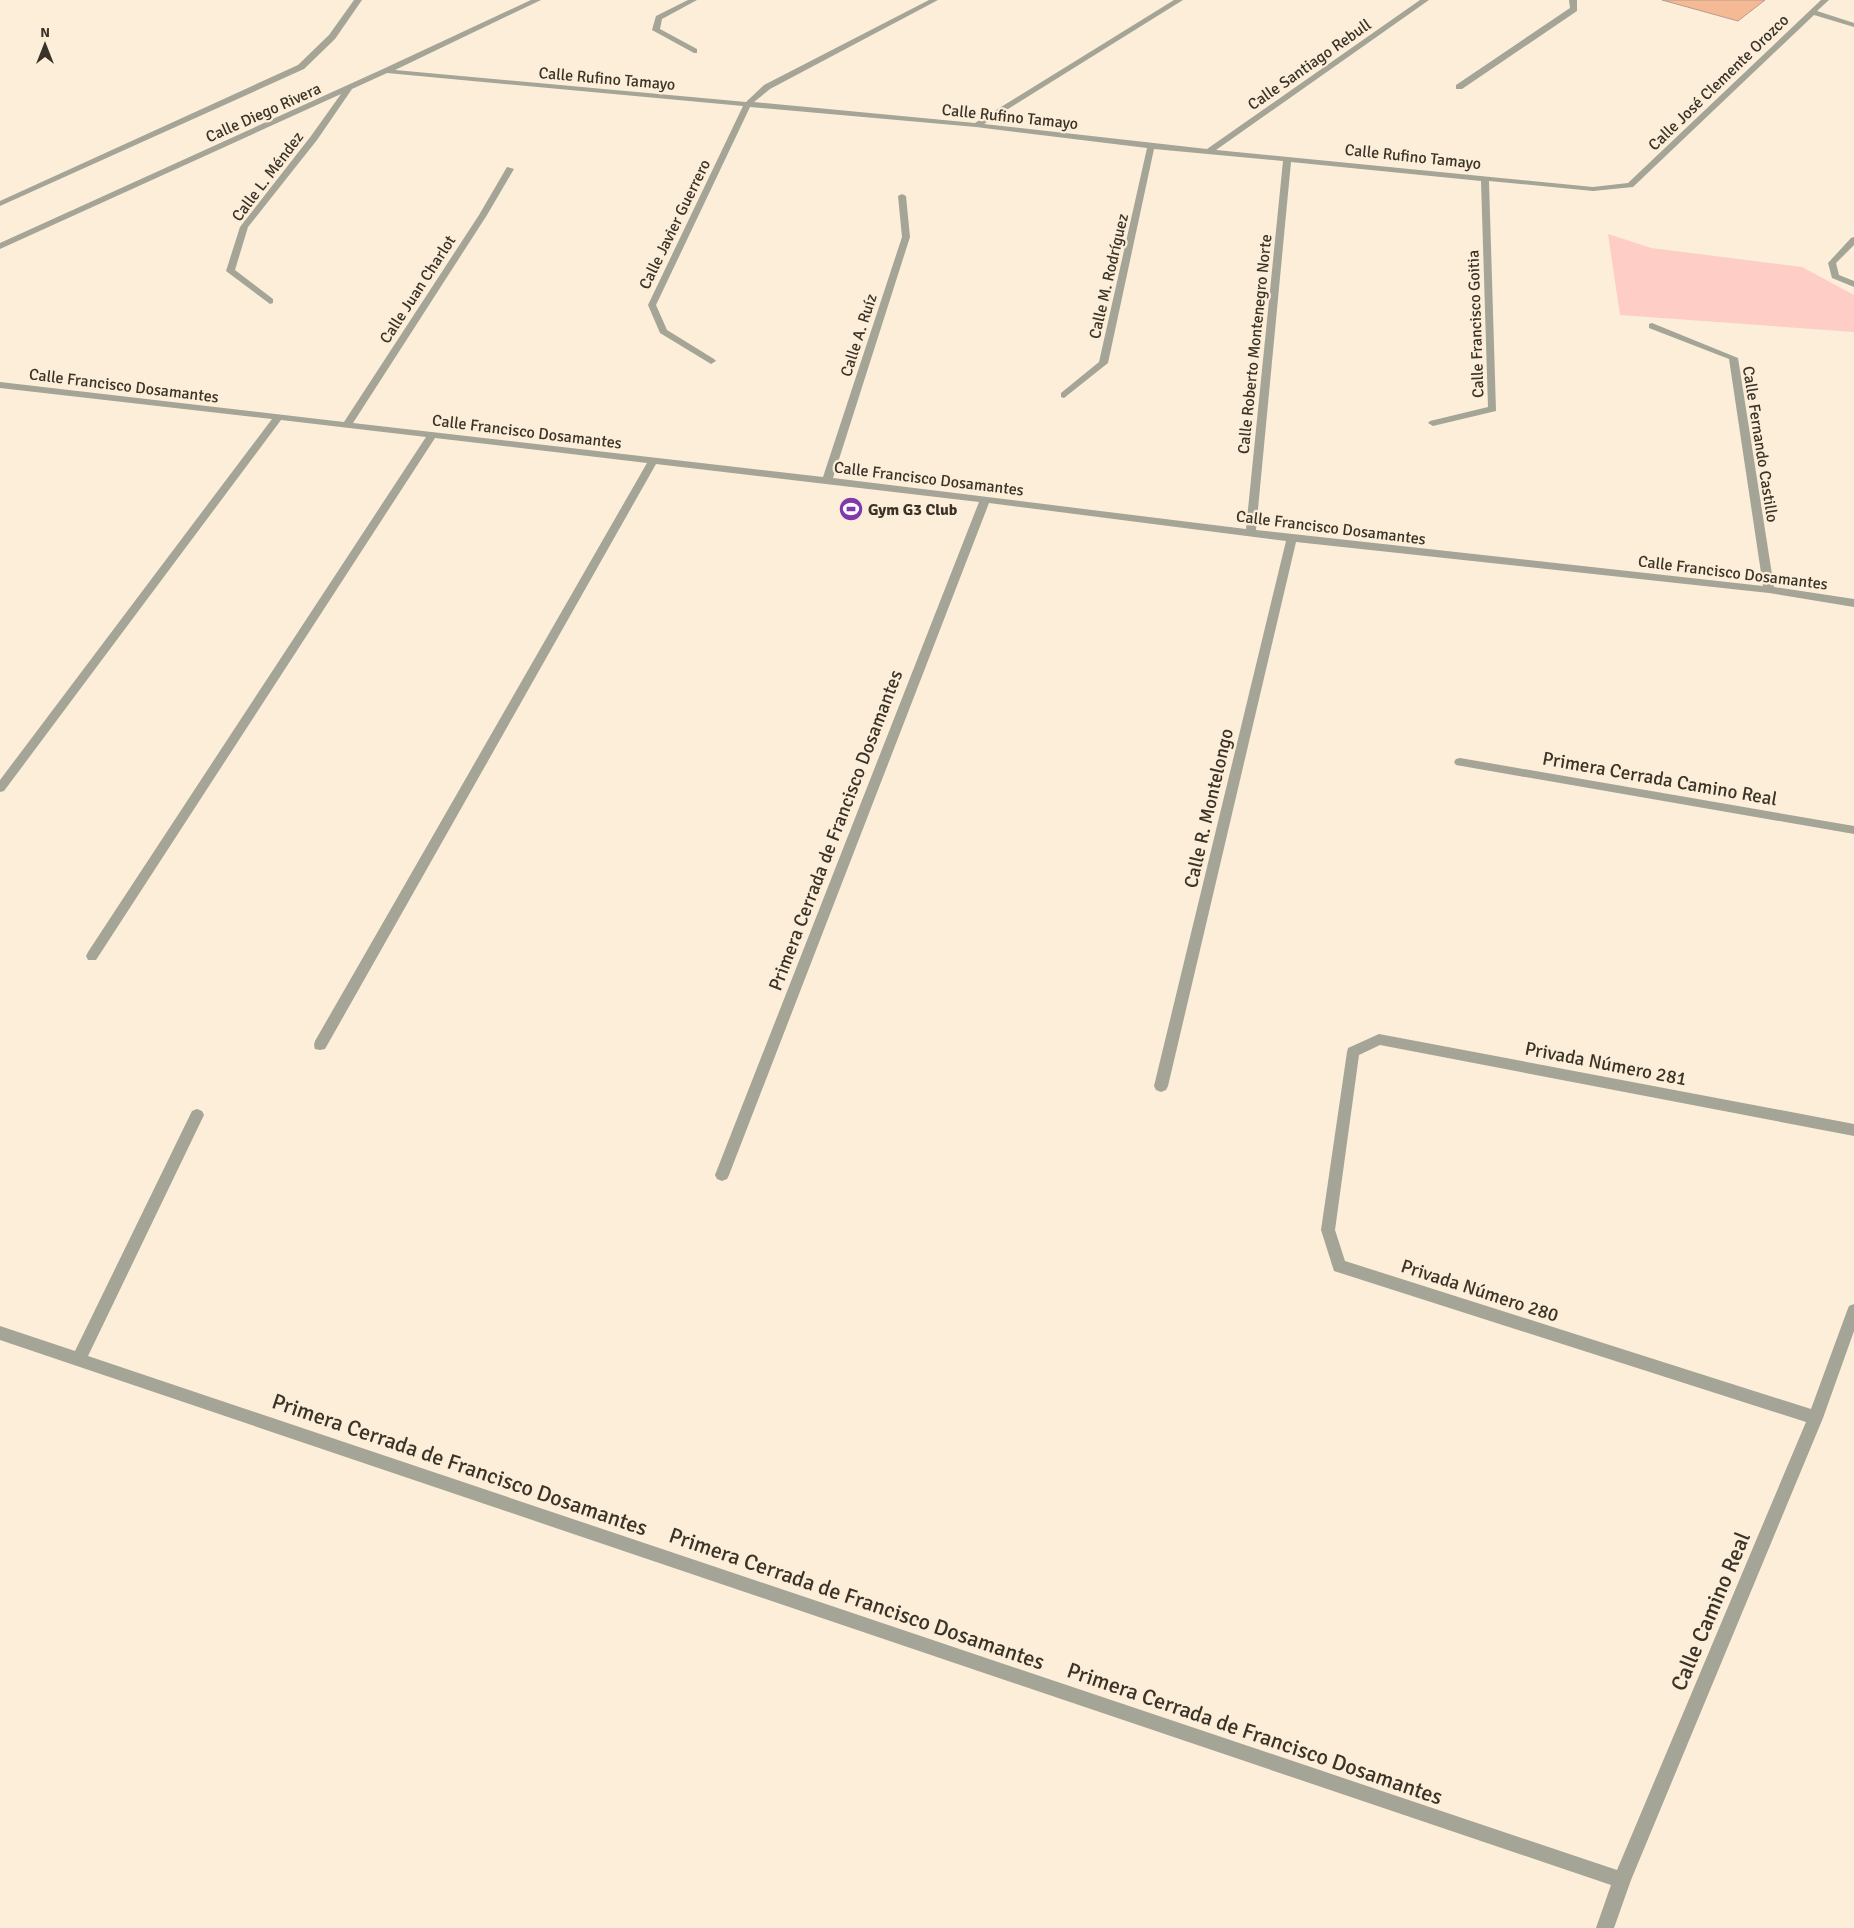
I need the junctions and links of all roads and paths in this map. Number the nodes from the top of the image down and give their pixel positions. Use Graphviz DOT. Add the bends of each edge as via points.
graph roads {
  1 [pos="358,0"];
  2 [pos="537,0"];
  3 [pos="693,0"];
  4 [pos="934,0"];
  5 [pos="1179,0"];
  6 [pos="1424,0"];
  7 [pos="1573,0"];
  8 [pos="1825,0"];
  9 [pos="1812,12"];
  10 [pos="1854,24"];
  11 [pos="694,51"];
  12 [pos="386,71"];
  13 [pos="350,87"];
  14 [pos="1459,87"];
  15 [pos="747,105"];
  16 [pos="976,125"];
  17 [pos="1151,146"];
  18 [pos="1209,151"];
  19 [pos="1287,158"];
  20 [pos="510,169"];
  21 [pos="1484,178"];
  22 [pos="1630,185"];
  23 [pos="902,196"];
  24 [pos="0,204"];
  25 [pos="1854,240"];
  26 [pos="0,246"];
  27 [pos="1854,284"];
  28 [pos="270,301"];
  29 [pos="1652,326"];
  30 [pos="712,361"];
  31 [pos="0,385"];
  32 [pos="1064,395"];
  33 [pos="278,418"];
  34 [pos="1433,423"];
  35 [pos="348,425"];
  36 [pos="432,435"];
  37 [pos="653,461"];
  38 [pos="827,481"];
  39 [pos="985,500"];
  40 [pos="1251,532"];
  41 [pos="1292,538"];
  42 [pos="1770,590"];
  43 [pos="1854,603"];
  44 [pos="1460,762"];
  45 [pos="0,788"];
  46 [pos="1854,830"];
  47 [pos="92,956"];
  48 [pos="320,1045"];
  49 [pos="1353,1052"];
  50 [pos="1162,1086"];
  51 [pos="197,1115"];
  52 [pos="1854,1130"];
  53 [pos="722,1175"];
  54 [pos="1854,1311"];
  55 [pos="0,1332"];
  56 [pos="79,1359"];
  57 [pos="1816,1418"];
  58 [pos="1622,1880"];
  59 [pos="1605,1928"];
  1 -- 24 [label="street" via="332,37 301,67"];
  2 -- 12 [label="street, Calle Diego Rivera"];
  3 -- 11 [label="street" via="659,18 656,30"];
  4 -- 15 [label="street" via="767,87"];
  5 -- 16 [label="street"];
  6 -- 18 [label="street, Calle Santiago Rebull"];
  7 -- 14 [label="street" via="1574,8"];
  8 -- 9 [label="street, Calle José Clemente Orozco"];
  9 -- 10 [label="street"];
  9 -- 22 [label="street, Calle José Clemente Orozco"];
  12 -- 13 [label="street, Calle Diego Rivera"];
  12 -- 15 [label="street, Calle Rufino Tamayo"];
  13 -- 26 [label="street, Calle Diego Rivera"];
  13 -- 28 [label="street, Calle L. Méndez" via="244,227 230,271"];
  15 -- 16 [label="street, Calle Rufino Tamayo"];
  15 -- 30 [label="street, Calle Javier Guerrero" via="652,305 663,331"];
  16 -- 17 [label="street, Calle Rufino Tamayo"];
  17 -- 18 [label="street, Calle Rufino Tamayo"];
  17 -- 32 [label="street, Calle M. Rodríguez" via="1103,363"];
  18 -- 19 [label="street, Calle Rufino Tamayo"];
  19 -- 21 [label="street, Calle Rufino Tamayo"];
  19 -- 40 [label="street, Calle Roberto Montenegro Norte"];
  20 -- 35 [label="street, Calle Juan Charlot"];
  21 -- 22 [label="street, Calle Rufino Tamayo" via="1593,189"];
  21 -- 34 [label="street, Calle Francisco Goitia" via="1493,409"];
  23 -- 38 [label="street, Calle A. Ruíz" via="906,237"];
  25 -- 27 [label="street" via="1832,263 1835,276"];
  29 -- 42 [label="street, Calle Fernando Castillo" via="1733,358"];
  31 -- 33 [label="street, Calle Francisco Dosamantes"];
  33 -- 35 [label="street, Calle Francisco Dosamantes"];
  33 -- 45 [label="street"];
  35 -- 36 [label="street, Calle Francisco Dosamantes"];
  36 -- 37 [label="street, Calle Francisco Dosamantes"];
  36 -- 47 [label="street"];
  37 -- 38 [label="street, Calle Francisco Dosamantes"];
  37 -- 48 [label="street"];
  38 -- 39 [label="street, Calle Francisco Dosamantes"];
  39 -- 40 [label="street, Calle Francisco Dosamantes"];
  39 -- 53 [label="street, Primera Cerrada de Francisco Dosamantes"];
  40 -- 41 [label="street, Calle Francisco Dosamantes"];
  41 -- 42 [label="street, Calle Francisco Dosamantes"];
  41 -- 50 [label="street, Calle R. Montelongo"];
  42 -- 43 [label="street, Calle Francisco Dosamantes"];
  44 -- 46 [label="street, Primera Cerrada Camino Real"];
  49 -- 52 [label="street, Privada Número 281" via="1379,1039"];
  49 -- 57 [label="street, Privada Número 280" via="1328,1230 1339,1266"];
  51 -- 56 [label="street"];
  54 -- 57 [label="street, Calle Camino Real"];
  55 -- 56 [label="street, Primera Cerrada de Francisco Dosamantes"];
  56 -- 58 [label="street, Primera Cerrada de Francisco Dosamantes"];
  57 -- 58 [label="street, Calle Camino Real"];
  58 -- 59 [label="street, Calle Camino Real"];
}
